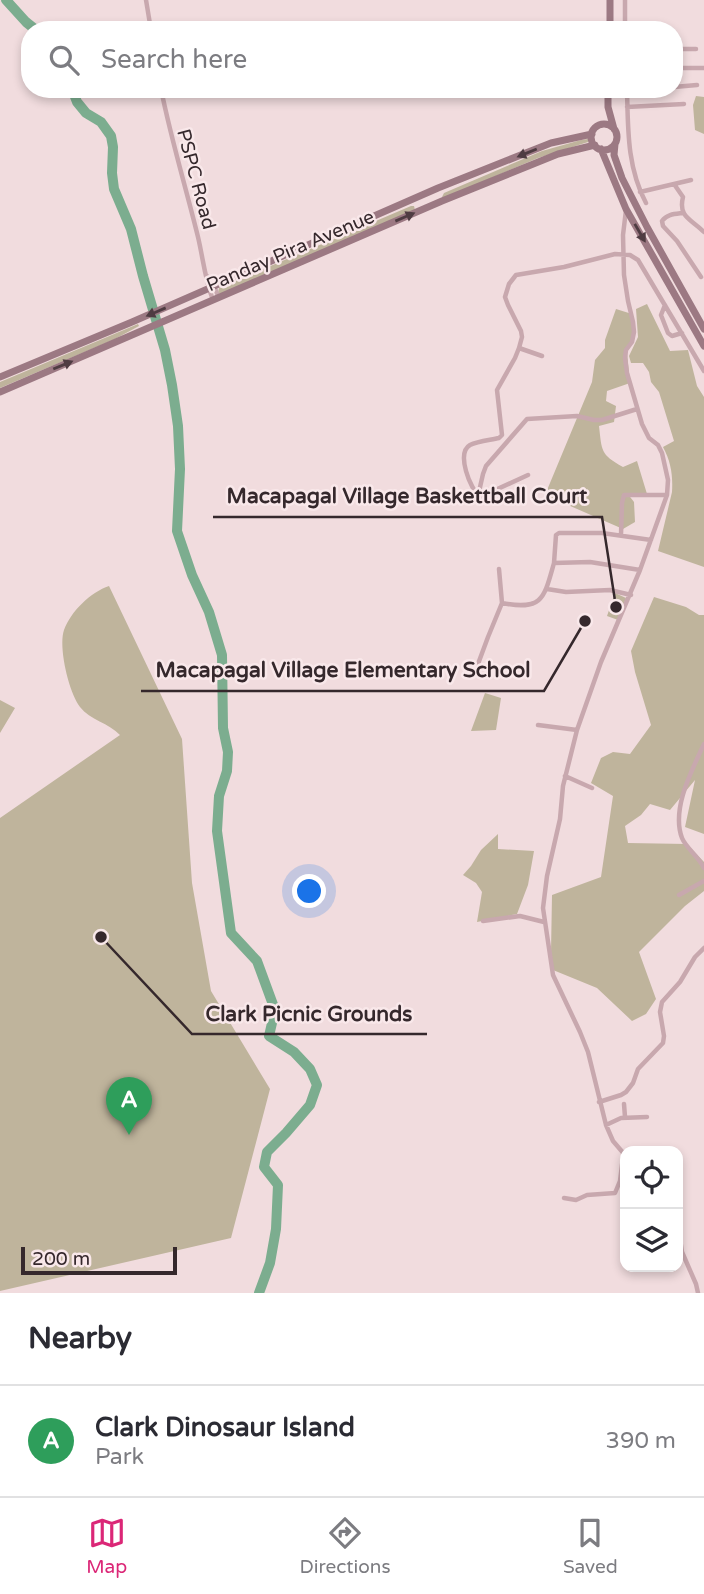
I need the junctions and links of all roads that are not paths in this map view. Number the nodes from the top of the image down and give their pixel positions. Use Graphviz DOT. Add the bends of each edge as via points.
graph roads {
  1 [pos="146,0"];
  2 [pos="610,0"];
  3 [pos="625,0"];
  4 [pos="150,21"];
  5 [pos="610,21"];
  6 [pos="625,21"];
  7 [pos="683,49"];
  8 [pos="696,49"];
  9 [pos="683,68"];
  10 [pos="704,68"];
  11 [pos="697,85"];
  12 [pos="683,86"];
  13 [pos="163,98"];
  14 [pos="608,98"];
  15 [pos="627,98"];
  16 [pos="684,104"];
  17 [pos="608,107"];
  18 [pos="627,107"];
  19 [pos="599,125"];
  20 [pos="614,128"];
  21 [pos="592,134"];
  22 [pos="615,144"];
  23 [pos="598,147"];
  24 [pos="691,180"];
  25 [pos="674,184"];
  26 [pos="438,188"];
  27 [pos="640,192"];
  28 [pos="442,201"];
  29 [pos="646,203"];
  30 [pos="626,209"];
  31 [pos="683,214"];
  32 [pos="704,232"];
  33 [pos="623,253"];
  34 [pos="701,277"];
  35 [pos="211,287"];
  36 [pos="216,299"];
  37 [pos="665,305"];
  38 [pos="704,329"];
  39 [pos="682,333"];
  40 [pos="704,346"];
  41 [pos="519,348"];
  42 [pos="542,356"];
  43 [pos="704,371"];
  44 [pos="0,377"];
  45 [pos="0,391"];
  46 [pos="637,409"];
  47 [pos="528,475"];
  48 [pos="667,495"];
  49 [pos="478,496"];
  50 [pos="621,535"];
  51 [pos="651,540"];
  52 [pos="554,563"];
  53 [pos="499,569"];
  54 [pos="640,570"];
  55 [pos="547,589"];
  56 [pos="631,594"];
  57 [pos="502,603"];
  58 [pos="478,664"];
  59 [pos="538,725"];
  60 [pos="577,730"];
  61 [pos="704,744"];
  62 [pos="565,776"];
  63 [pos="592,788"];
  64 [pos="704,868"];
  65 [pos="704,881"];
  66 [pos="679,895"];
  67 [pos="483,921"];
  68 [pos="544,922"];
  69 [pos="704,948"];
  70 [pos="599,1102"];
  71 [pos="624,1104"];
  72 [pos="646,1117"];
  73 [pos="625,1118"];
  74 [pos="606,1125"];
  75 [pos="620,1149"];
  76 [pos="620,1181"];
  77 [pos="564,1198"];
  78 [pos="683,1254"];
  79 [pos="698,1293"];
  1 -- 4 [label="street"];
  2 -- 5 [label="main road"];
  3 -- 6 [label="street"];
  7 -- 8 [label="street"];
  9 -- 10 [label="street"];
  11 -- 12 [label="street"];
  13 -- 35 [label="street, PSPC Road"];
  14 -- 17 [label="main road"];
  15 -- 18 [label="street"];
  16 -- 18 [label="street"];
  17 -- 19 [label="main road"];
  17 -- 20 [label="main road"];
  18 -- 27 [label="street" via="629,151"];
  19 -- 20 [label="main road"];
  19 -- 21 [label="main road"];
  20 -- 22 [label="main road"];
  21 -- 23 [label="main road"];
  21 -- 26 [label="main road, Panday Pira Avenue, one-way" via="551,143"];
  22 -- 23 [label="main road" via="608,149"];
  22 -- 38 [label="main road" via="622,178"];
  23 -- 28 [label="main road, Panday Pira Avenue" via="558,154"];
  23 -- 30 [label="main road"];
  24 -- 25 [label="street"];
  25 -- 27 [label="street"];
  25 -- 31 [label="street" via="683,197"];
  26 -- 28 [label="main road"];
  26 -- 35 [label="main road, Panday Pira Avenue"];
  27 -- 29 [label="street"];
  36 -- 28 [label="main road, Panday Pira Avenue, one-way"];
  30 -- 33 [label="street"];
  30 -- 40 [label="main road, one-way"];
  31 -- 32 [label="street"];
  31 -- 34 [label="street" via="664,218 663,226"];
  33 -- 37 [label="street" via="638,260"];
  33 -- 41 [label="street" via="516,275 505,297 521,331"];
  33 -- 46 [label="street" via="633,322 625,358"];
  35 -- 36 [label="street, PSPC Road"];
  35 -- 44 [label="main road, Panday Pira Avenue, one-way"];
  45 -- 36 [label="main road, Panday Pira Avenue, one-way"];
  37 -- 39 [label="street"];
  37 -- 39 [label="street" via="661,315 668,333"];
  39 -- 43 [label="street"];
  41 -- 42 [label="street"];
  41 -- 49 [label="street" via="497,390 502,435 465,450 467,477"];
  46 -- 48 [label="street" via="649,438 662,453"];
  46 -- 49 [label="street" via="602,420 577,416 527,419 486,466"];
  47 -- 49 [label="street"];
  48 -- 50 [label="street" via="624,495"];
  48 -- 51 [label="street"];
  50 -- 51 [label="street"];
  50 -- 52 [label="street" via="557,534"];
  51 -- 54 [label="street"];
  52 -- 54 [label="street" via="590,562"];
  52 -- 55 [label="street"];
  53 -- 57 [label="street"];
  54 -- 56 [label="street"];
  55 -- 56 [label="street"];
  55 -- 57 [label="street" via="533,604"];
  56 -- 60 [label="street"];
  57 -- 58 [label="street"];
  59 -- 60 [label="street"];
  60 -- 62 [label="street"];
  61 -- 64 [label="street" via="682,797 679,823 682,840"];
  62 -- 63 [label="street"];
  62 -- 68 [label="street" via="547,876"];
  65 -- 66 [label="street"];
  67 -- 68 [label="street" via="520,916"];
  68 -- 70 [label="street" via="552,975 584,1042"];
  69 -- 70 [label="street" via="662,1002 663,1043 638,1069 626,1092"];
  70 -- 74 [label="street"];
  71 -- 73 [label="street"];
  72 -- 73 [label="street"];
  73 -- 74 [label="street"];
  74 -- 75 [label="street"];
  76 -- 77 [label="street" via="615,1193"];
  78 -- 79 [label="street"];
}
